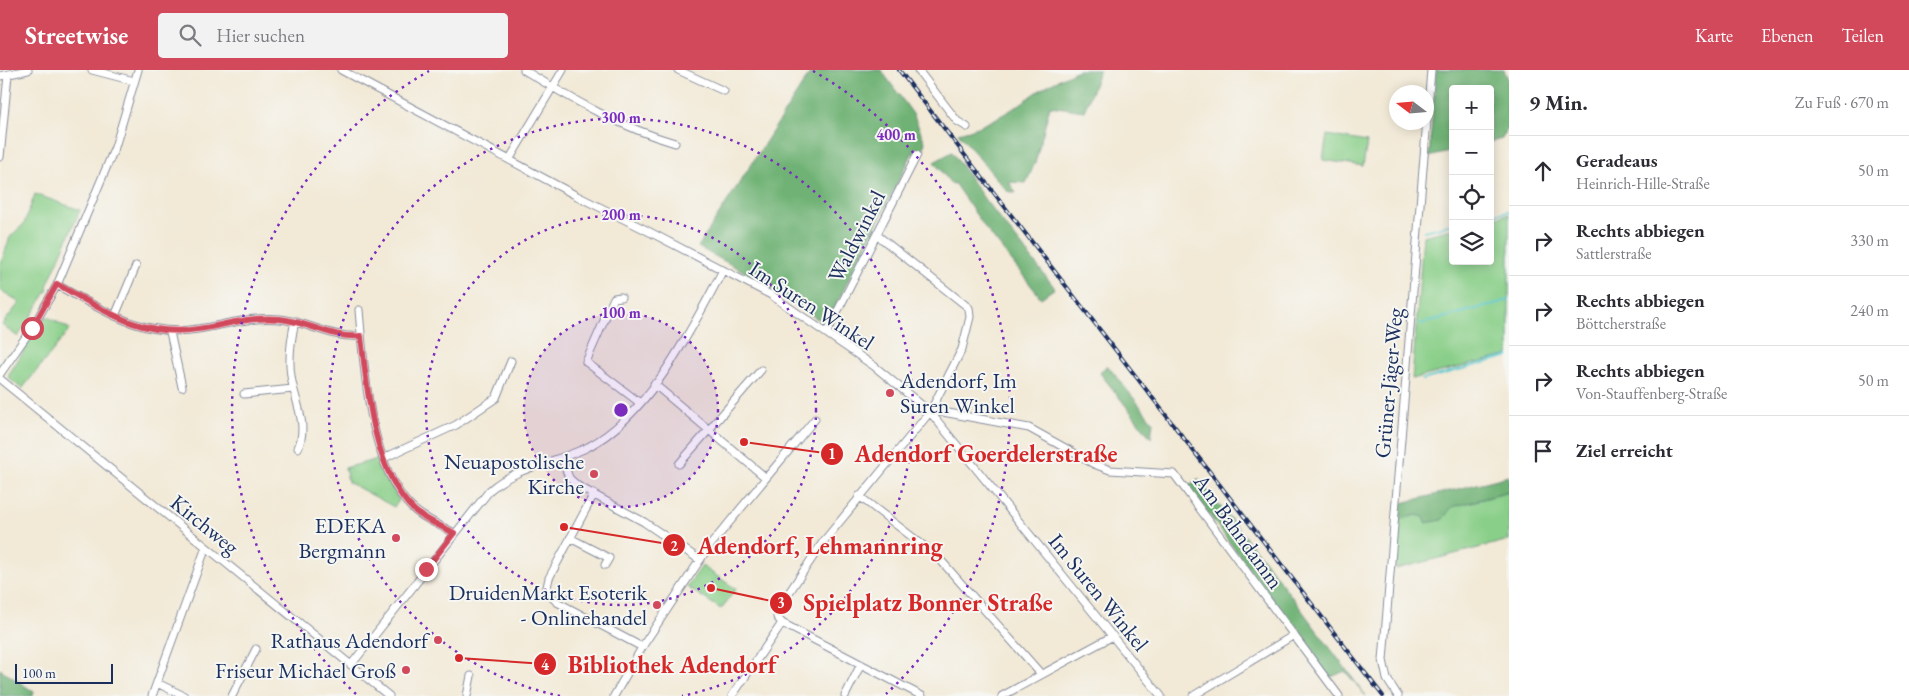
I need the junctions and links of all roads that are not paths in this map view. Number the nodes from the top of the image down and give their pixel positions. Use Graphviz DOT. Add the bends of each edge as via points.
graph roads {
  1 [pos="28,70"];
  2 [pos="92,70"];
  3 [pos="138,70"];
  4 [pos="341,70"];
  5 [pos="524,70"];
  6 [pos="563,70"];
  7 [pos="678,70"];
  8 [pos="918,70"];
  9 [pos="1431,70"];
  10 [pos="8,75"];
  11 [pos="0,76"];
  12 [pos="134,81"];
  13 [pos="552,87"];
  14 [pos="724,91"];
  15 [pos="967,127"];
  16 [pos="675,143"];
  17 [pos="917,155"];
  18 [pos="0,157"];
  19 [pos="509,160"];
  20 [pos="877,235"];
  21 [pos="136,266"];
  22 [pos="723,270"];
  23 [pos="57,284"];
  24 [pos="621,297"];
  25 [pos="359,310"];
  26 [pos="115,316"];
  27 [pos="295,321"];
  28 [pos="170,332"];
  29 [pos="826,332"];
  30 [pos="361,336"];
  31 [pos="511,361"];
  32 [pos="761,370"];
  33 [pos="0,374"];
  34 [pos="0,379"];
  35 [pos="654,384"];
  36 [pos="182,387"];
  37 [pos="293,390"];
  38 [pos="244,394"];
  39 [pos="640,403"];
  40 [pos="930,412"];
  41 [pos="815,419"];
  42 [pos="710,429"];
  43 [pos="298,448"];
  44 [pos="384,458"];
  45 [pos="562,458"];
  46 [pos="679,464"];
  47 [pos="765,477"];
  48 [pos="594,494"];
  49 [pos="859,496"];
  50 [pos="454,533"];
  51 [pos="570,538"];
  52 [pos="206,548"];
  53 [pos="700,560"];
  54 [pos="605,565"];
  55 [pos="782,623"];
  56 [pos="1113,636"];
  57 [pos="1294,636"];
  58 [pos="642,647"];
  59 [pos="256,649"];
  60 [pos="861,664"];
  61 [pos="351,665"];
  62 [pos="1041,674"];
  63 [pos="471,676"];
  64 [pos="158,683"];
  65 [pos="152,696"];
  66 [pos="184,696"];
  67 [pos="232,696"];
  68 [pos="389,696"];
  69 [pos="467,696"];
  70 [pos="614,696"];
  71 [pos="732,696"];
  72 [pos="845,696"];
  73 [pos="922,696"];
  74 [pos="1002,696"];
  75 [pos="1161,696"];
  76 [pos="1193,696"];
  77 [pos="1339,696"];
  78 [pos="1398,696"];
  1 -- 10 [label="street"];
  2 -- 12 [label="street"];
  3 -- 12 [label="street"];
  4 -- 19 [label="street, Im Suren Winkel"];
  5 -- 13 [label="street"];
  6 -- 13 [label="street"];
  7 -- 14 [label="street"];
  8 -- 15 [label="street" via="957,121"];
  9 -- 78 [label="street, Grüner-Jäger-Weg" via="1384,655 1387,679"];
  10 -- 11 [label="street"];
  10 -- 18 [label="street"];
  12 -- 23 [label="street" via="115,147"];
  13 -- 16 [label="street" via="615,121"];
  13 -- 19 [label="street"];
  17 -- 20 [label="street, Waldwinkel"];
  19 -- 22 [label="street, Im Suren Winkel"];
  20 -- 29 [label="street, Waldwinkel"];
  20 -- 40 [label="street" via="966,304 970,311 962,350"];
  21 -- 26 [label="street"];
  22 -- 29 [label="street, Im Suren Winkel" via="782,302"];
  22 -- 35 [label="street" via="689,332"];
  23 -- 26 [label="street"];
  23 -- 33 [label="street"];
  24 -- 39 [label="street" via="614,298 586,362"];
  25 -- 30 [label="street"];
  26 -- 28 [label="street" via="148,329"];
  27 -- 28 [label="street" via="268,318"];
  27 -- 30 [label="street" via="340,337"];
  27 -- 37 [label="street" via="290,356"];
  28 -- 36 [label="street"];
  29 -- 40 [label="street, Im Suren Winkel"];
  30 -- 44 [label="street" via="372,411"];
  31 -- 44 [label="street" via="496,398 456,425"];
  32 -- 42 [label="street"];
  34 -- 52 [label="street, Kirchweg"];
  35 -- 39 [label="street"];
  35 -- 42 [label="street"];
  37 -- 38 [label="street"];
  37 -- 43 [label="street" via="300,409 303,436"];
  39 -- 45 [label="street" via="611,433"];
  40 -- 49 [label="street"];
  40 -- 56 [label="street, Im Suren Winkel"];
  40 -- 57 [label="street, Am Bahndamm" via="1029,428 1110,470 1174,474"];
  41 -- 47 [label="street"];
  42 -- 46 [label="street"];
  42 -- 47 [label="street"];
  44 -- 50 [label="street" via="400,493 410,506"];
  45 -- 48 [label="street" via="569,478"];
  45 -- 50 [label="street" via="498,483"];
  47 -- 53 [label="street"];
  48 -- 51 [label="street"];
  48 -- 53 [label="street" via="650,525"];
  49 -- 55 [label="street" via="778,609 777,617"];
  49 -- 62 [label="street" via="937,556"];
  50 -- 61 [label="street"];
  51 -- 54 [label="street" via="608,558"];
  51 -- 58 [label="street" via="547,583 546,592 557,602"];
  52 -- 61 [label="street, Kirchweg"];
  52 -- 64 [label="street"];
  53 -- 58 [label="street"];
  55 -- 60 [label="street"];
  55 -- 71 [label="street"];
  56 -- 62 [label="street"];
  56 -- 75 [label="street, Im Suren Winkel"];
  57 -- 76 [label="street"];
  57 -- 77 [label="street, Am Bahndamm"];
  58 -- 70 [label="street"];
  59 -- 67 [label="street"];
  60 -- 72 [label="street"];
  60 -- 73 [label="street"];
  61 -- 68 [label="street, Kirchweg"];
  62 -- 74 [label="street"];
  63 -- 69 [label="street"];
  64 -- 65 [label="street"];
  64 -- 66 [label="street"];
}
